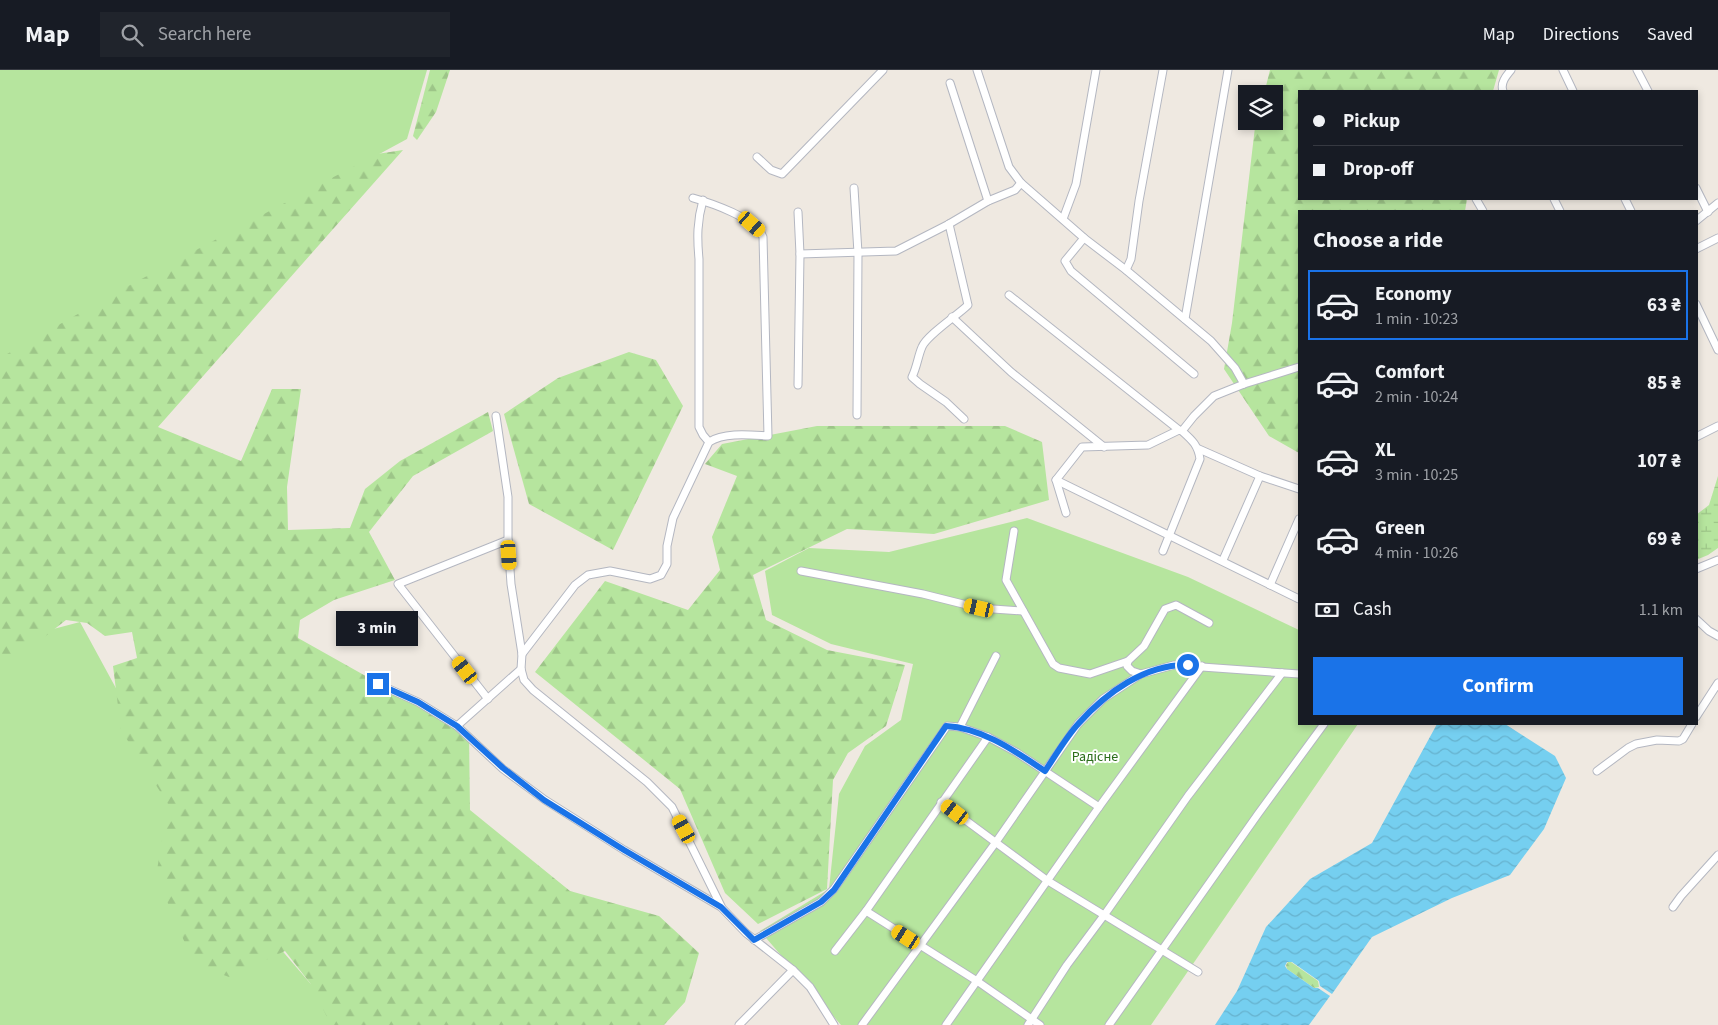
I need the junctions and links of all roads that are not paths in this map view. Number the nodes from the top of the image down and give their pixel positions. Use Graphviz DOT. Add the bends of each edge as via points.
graph roads {
  1 [pos="883,70"];
  2 [pos="977,70"];
  3 [pos="1096,70"];
  4 [pos="1163,70"];
  5 [pos="1228,70"];
  6 [pos="1511,70"];
  7 [pos="1563,70"];
  8 [pos="1637,70"];
  9 [pos="950,83"];
  10 [pos="1502,90"];
  11 [pos="1573,90"];
  12 [pos="1647,90"];
  13 [pos="756,157"];
  14 [pos="1021,183"];
  15 [pos="854,188"];
  16 [pos="1698,192"];
  17 [pos="693,198"];
  18 [pos="703,200"];
  19 [pos="988,201"];
  20 [pos="1718,203"];
  21 [pos="798,212"];
  22 [pos="1708,212"];
  23 [pos="1063,219"];
  24 [pos="1698,220"];
  25 [pos="949,224"];
  26 [pos="1084,238"];
  27 [pos="1718,238"];
  28 [pos="1698,248"];
  29 [pos="858,253"];
  30 [pos="800,254"];
  31 [pos="1126,270"];
  32 [pos="1009,295"];
  33 [pos="1698,308"];
  34 [pos="952,317"];
  35 [pos="1185,319"];
  36 [pos="1718,350"];
  37 [pos="1298,367"];
  38 [pos="1194,374"];
  39 [pos="1244,384"];
  40 [pos="798,385"];
  41 [pos="857,415"];
  42 [pos="496,416"];
  43 [pos="964,419"];
  44 [pos="1718,426"];
  45 [pos="1181,431"];
  46 [pos="1698,436"];
  47 [pos="709,442"];
  48 [pos="1105,447"];
  49 [pos="1199,449"];
  50 [pos="1260,476"];
  51 [pos="1056,480"];
  52 [pos="1298,489"];
  53 [pos="1066,513"];
  54 [pos="1298,521"];
  55 [pos="1014,531"];
  56 [pos="1170,535"];
  57 [pos="508,540"];
  58 [pos="1163,551"];
  59 [pos="1223,560"];
  60 [pos="1718,560"];
  61 [pos="1698,568"];
  62 [pos="801,571"];
  63 [pos="1270,585"];
  64 [pos="1298,598"];
  65 [pos="1023,611"];
  66 [pos="1698,621"];
  67 [pos="1209,623"];
  68 [pos="1718,636"];
  69 [pos="522,654"];
  70 [pos="996,656"];
  71 [pos="1128,661"];
  72 [pos="1202,666"];
  73 [pos="521,669"];
  74 [pos="1282,673"];
  75 [pos="1141,674"];
  76 [pos="1298,674"];
  77 [pos="1718,683"];
  78 [pos="378,684"];
  79 [pos="488,699"];
  80 [pos="1698,714"];
  81 [pos="1323,725"];
  82 [pos="1691,725"];
  83 [pos="457,726"];
  84 [pos="960,727"];
  85 [pos="988,737"];
  86 [pos="1045,771"];
  87 [pos="1597,771"];
  88 [pos="941,802"];
  89 [pos="1099,807"];
  90 [pos="996,842"];
  91 [pos="1718,855"];
  92 [pos="1048,881"];
  93 [pos="721,907"];
  94 [pos="1673,907"];
  95 [pos="866,911"];
  96 [pos="1105,914"];
  97 [pos="754,940"];
  98 [pos="920,946"];
  99 [pos="1162,950"];
  100 [pos="835,951"];
  101 [pos="793,970"];
  102 [pos="1198,972"];
  103 [pos="977,981"];
  104 [pos="1030,1022"];
  105 [pos="740,1025"];
  106 [pos="834,1025"];
  107 [pos="862,1025"];
  108 [pos="946,1025"];
  109 [pos="1040,1025"];
  110 [pos="1109,1025"];
  1 -- 13 [label="street" via="782,174 771,170"];
  2 -- 14 [label="street" via="1009,167"];
  3 -- 23 [label="street" via="1076,184"];
  4 -- 31 [label="street"];
  5 -- 35 [label="street"];
  6 -- 10 [label="street" via="1504,79"];
  7 -- 11 [label="street"];
  8 -- 12 [label="street"];
  9 -- 19 [label="street"];
  14 -- 19 [label="street" via="1015,190"];
  14 -- 23 [label="street"];
  15 -- 29 [label="street"];
  16 -- 22 [label="street"];
  17 -- 18 [label="street"];
  18 -- 47 [label="street" via="696,236 699,260 699,427"];
  18 -- 47 [label="street" via="761,231 764,274 768,436 730,436"];
  19 -- 25 [label="street"];
  20 -- 22 [label="street"];
  21 -- 30 [label="street"];
  22 -- 24 [label="street"];
  23 -- 26 [label="street"];
  25 -- 29 [label="street" via="896,251"];
  25 -- 34 [label="street" via="968,305"];
  26 -- 31 [label="street"];
  26 -- 38 [label="street" via="1065,261 1072,271"];
  27 -- 28 [label="street"];
  29 -- 30 [label="street"];
  29 -- 41 [label="street"];
  30 -- 40 [label="street"];
  31 -- 35 [label="street"];
  32 -- 45 [label="street"];
  33 -- 36 [label="street"];
  34 -- 43 [label="street" via="922,345 912,376"];
  34 -- 48 [label="street" via="1011,372"];
  35 -- 39 [label="street" via="1217,348"];
  37 -- 39 [label="street"];
  39 -- 45 [label="street" via="1214,396"];
  42 -- 57 [label="street" via="508,497"];
  44 -- 46 [label="street"];
  45 -- 48 [label="street" via="1148,445"];
  45 -- 49 [label="street"];
  47 -- 69 [label="street" via="673,518 667,564 661,575 650,579 610,571 588,575 575,585"];
  48 -- 51 [label="street" via="1082,446"];
  49 -- 50 [label="street"];
  49 -- 56 [label="street" via="1200,459"];
  50 -- 52 [label="street"];
  50 -- 59 [label="street"];
  51 -- 53 [label="street"];
  51 -- 56 [label="street"];
  54 -- 63 [label="street"];
  55 -- 65 [label="street" via="1006,580"];
  56 -- 58 [label="street"];
  56 -- 59 [label="street"];
  57 -- 69 [label="street"];
  57 -- 79 [label="street" via="398,584"];
  59 -- 63 [label="street"];
  60 -- 61 [label="street"];
  62 -- 65 [label="street" via="979,608"];
  63 -- 64 [label="street"];
  65 -- 71 [label="street" via="1053,664 1059,668 1090,674"];
  66 -- 68 [label="street"];
  67 -- 71 [label="street" via="1176,605 1165,609 1144,646"];
  69 -- 73 [label="street"];
  70 -- 84 [label="street"];
  71 -- 75 [label="street" via="1127,666 1132,671"];
  72 -- 74 [label="street"];
  72 -- 75 [label="street" via="1174,665"];
  72 -- 89 [label="street"];
  73 -- 79 [label="street"];
  73 -- 93 [label="street" via="524,680 533,690 648,782 672,807"];
  74 -- 76 [label="street"];
  74 -- 96 [label="street" via="1188,796"];
  75 -- 86 [label="street" via="1103,700 1078,724"];
  77 -- 80 [label="street"];
  78 -- 83 [label="street" via="418,702"];
  79 -- 83 [label="street"];
  81 -- 99 [label="street"];
  82 -- 87 [label="street" via="1679,741 1657,740 1636,744"];
  83 -- 93 [label="street" via="544,800"];
  84 -- 85 [label="street"];
  84 -- 97 [label="street" via="946,726 834,890 821,902"];
  85 -- 86 [label="street"];
  85 -- 88 [label="street"];
  86 -- 89 [label="street"];
  86 -- 90 [label="street"];
  88 -- 90 [label="street"];
  88 -- 95 [label="street"];
  89 -- 92 [label="street"];
  90 -- 92 [label="street"];
  90 -- 98 [label="street"];
  91 -- 94 [label="street"];
  92 -- 96 [label="street"];
  92 -- 103 [label="street"];
  93 -- 97 [label="street"];
  95 -- 98 [label="street"];
  95 -- 100 [label="street"];
  96 -- 99 [label="street"];
  96 -- 104 [label="street"];
  97 -- 101 [label="street"];
  98 -- 103 [label="street"];
  98 -- 107 [label="street"];
  99 -- 102 [label="street"];
  99 -- 110 [label="street"];
  101 -- 105 [label="street"];
  101 -- 106 [label="street" via="810,987"];
  103 -- 104 [label="street"];
  103 -- 108 [label="street"];
  104 -- 109 [label="street"];
}
